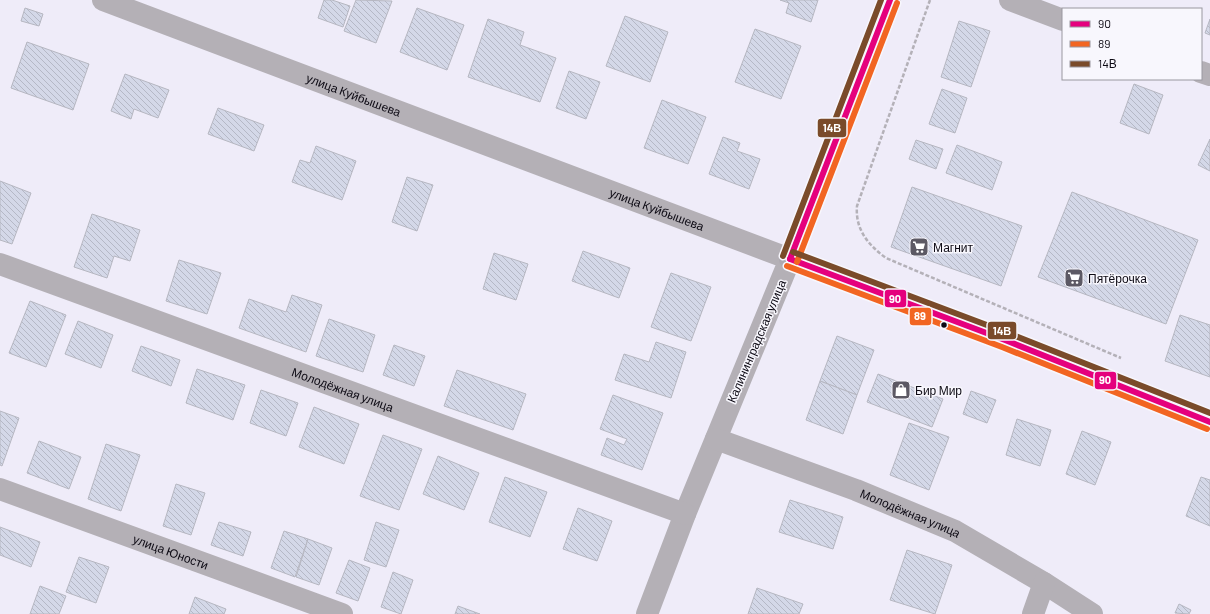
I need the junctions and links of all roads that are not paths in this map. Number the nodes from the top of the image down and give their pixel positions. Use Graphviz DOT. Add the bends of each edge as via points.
graph roads {
  1 [pos="103,0"];
  2 [pos="890,0"];
  3 [pos="1010,0"];
  4 [pos="1062,20"];
  5 [pos="790,259"];
  6 [pos="0,264"];
  7 [pos="1210,422"];
  8 [pos="716,439"];
  9 [pos="0,489"];
  10 [pos="685,514"];
  11 [pos="1044,583"];
  12 [pos="342,614"];
  13 [pos="647,614"];
  14 [pos="1033,614"];
  15 [pos="1092,614"];
  1 -- 5 [label="street, улица Куйбышева"];
  2 -- 5 [label="main road, Калининградская улица"];
  3 -- 4 [label="street"];
  5 -- 7 [label="main road, улица Куйбышева" via="1005,340"];
  5 -- 8 [label="street, Калининградская улица"];
  6 -- 10 [label="street, Молодёжная улица"];
  8 -- 10 [label="street, Калининградская улица"];
  8 -- 11 [label="street, Молодёжная улица" via="856,490 955,531"];
  9 -- 12 [label="street, улица Юности"];
  10 -- 13 [label="street, Калининградская улица"];
  11 -- 14 [label="street"];
  11 -- 15 [label="street, Молодёжная улица"];
}
